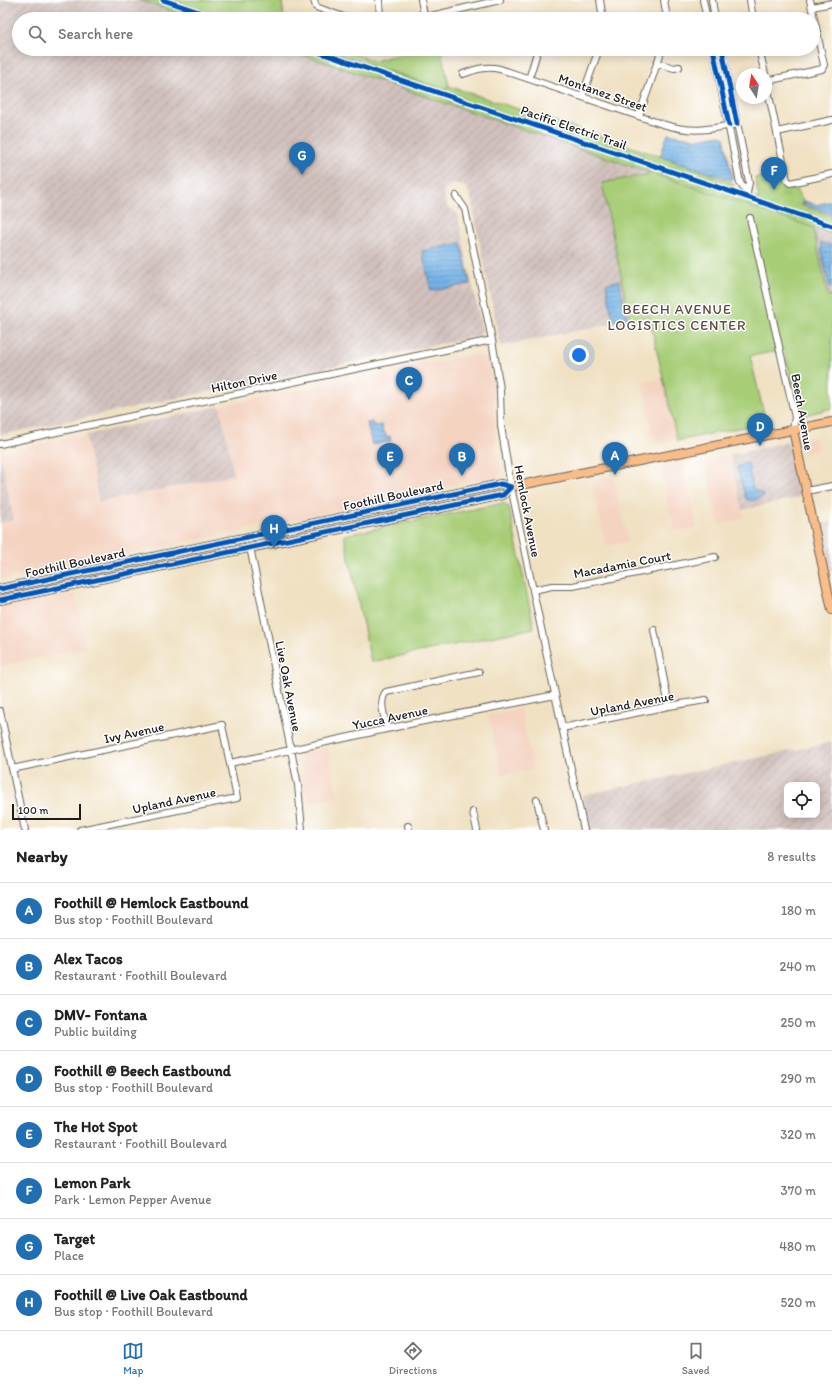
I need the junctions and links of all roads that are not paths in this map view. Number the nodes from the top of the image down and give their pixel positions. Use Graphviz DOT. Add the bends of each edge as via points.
graph roads {
  1 [pos="314,0"];
  2 [pos="379,0"];
  3 [pos="421,0"];
  4 [pos="500,0"];
  5 [pos="600,0"];
  6 [pos="664,0"];
  7 [pos="703,0"];
  8 [pos="712,0"];
  9 [pos="750,0"];
  10 [pos="811,3"];
  11 [pos="832,3"];
  12 [pos="330,12"];
  13 [pos="380,12"];
  14 [pos="424,12"];
  15 [pos="450,12"];
  16 [pos="602,12"];
  17 [pos="666,12"];
  18 [pos="706,12"];
  19 [pos="715,12"];
  20 [pos="752,12"];
  21 [pos="820,46"];
  22 [pos="536,56"];
  23 [pos="597,56"];
  24 [pos="660,56"];
  25 [pos="714,56"];
  26 [pos="722,56"];
  27 [pos="761,56"];
  28 [pos="657,63"];
  29 [pos="679,67"];
  30 [pos="764,68"];
  31 [pos="464,74"];
  32 [pos="529,79"];
  33 [pos="772,80"];
  34 [pos="582,97"];
  35 [pos="771,104"];
  36 [pos="639,116"];
  37 [pos="832,120"];
  38 [pos="737,124"];
  39 [pos="728,125"];
  40 [pos="777,132"];
  41 [pos="832,174"];
  42 [pos="456,196"];
  43 [pos="750,218"];
  44 [pos="492,340"];
  45 [pos="832,422"];
  46 [pos="793,430"];
  47 [pos="0,444"];
  48 [pos="832,486"];
  49 [pos="511,488"];
  50 [pos="806,491"];
  51 [pos="250,547"];
  52 [pos="715,557"];
  53 [pos="0,589"];
  54 [pos="533,590"];
  55 [pos="0,600"];
  56 [pos="832,610"];
  57 [pos="654,630"];
  58 [pos="479,672"];
  59 [pos="555,695"];
  60 [pos="706,700"];
  61 [pos="669,706"];
  62 [pos="0,712"];
  63 [pos="562,728"];
  64 [pos="387,729"];
  65 [pos="290,750"];
  66 [pos="230,763"];
  67 [pos="12,769"];
  68 [pos="537,800"];
  69 [pos="473,812"];
  70 [pos="25,830"];
  71 [pos="80,830"];
  72 [pos="302,830"];
  73 [pos="477,830"];
  74 [pos="544,830"];
  75 [pos="584,830"];
  1 -- 12 [label="street" via="316,7"];
  2 -- 13 [label="street"];
  3 -- 14 [label="street"];
  4 -- 15 [label="street"];
  5 -- 16 [label="street"];
  6 -- 17 [label="street"];
  7 -- 18 [label="street"];
  8 -- 19 [label="street"];
  9 -- 20 [label="street"];
  10 -- 11 [label="street"];
  21 -- 33 [label="street" via="824,65 822,69"];
  22 -- 32 [label="street"];
  23 -- 34 [label="street"];
  24 -- 28 [label="street"];
  25 -- 39 [label="street"];
  26 -- 38 [label="street"];
  27 -- 30 [label="street"];
  28 -- 29 [label="street"];
  28 -- 36 [label="street"];
  31 -- 32 [label="street, Montanez Street" via="487,67"];
  32 -- 34 [label="street, Montanez Street"];
  34 -- 36 [label="street, Montanez Street"];
  35 -- 40 [label="street"];
  36 -- 39 [label="street, Montanez Street" via="672,127 691,130"];
  37 -- 40 [label="street"];
  38 -- 39 [label="street, Montanez Street"];
  38 -- 39 [label="street" via="749,182 747,193 740,183"];
  40 -- 41 [label="street" via="787,180 790,183"];
  42 -- 44 [label="street, Hemlock Avenue" via="465,208"];
  43 -- 46 [label="street, Beech Avenue" via="795,417"];
  44 -- 47 [label="street, Hilton Drive"];
  44 -- 49 [label="street, Hemlock Avenue" via="500,389 501,426"];
  45 -- 46 [label="main road, Foothill Boulevard"];
  46 -- 49 [label="main road, Foothill Boulevard"];
  46 -- 50 [label="main road, Beech Avenue"];
  48 -- 50 [label="street"];
  49 -- 51 [label="main road, Foothill Boulevard" via="503,495"];
  49 -- 53 [label="main road, Foothill Boulevard" via="501,484"];
  49 -- 54 [label="street, Hemlock Avenue"];
  50 -- 56 [label="main road, Beech Avenue"];
  51 -- 55 [label="main road, Foothill Boulevard"];
  51 -- 65 [label="street, Live Oak Avenue"];
  52 -- 54 [label="street, Macadamia Court" via="573,586 552,586"];
  54 -- 59 [label="street, Hemlock Avenue"];
  57 -- 61 [label="street"];
  58 -- 64 [label="street" via="386,692 382,696 382,703"];
  59 -- 63 [label="street, Hemlock Avenue"];
  59 -- 64 [label="street, Yucca Avenue"];
  60 -- 61 [label="street, Upland Avenue"];
  61 -- 63 [label="street, Upland Avenue"];
  62 -- 67 [label="street"];
  63 -- 75 [label="street, Hemlock Avenue"];
  64 -- 65 [label="street, Yucca Avenue"];
  65 -- 66 [label="street, Yucca Avenue"];
  65 -- 72 [label="street, Live Oak Avenue" via="298,785"];
  66 -- 67 [label="street, Ivy Avenue" via="222,725"];
  66 -- 71 [label="street, Upland Avenue" via="237,798"];
  67 -- 70 [label="street"];
  68 -- 74 [label="street"];
  69 -- 73 [label="street"];
}
